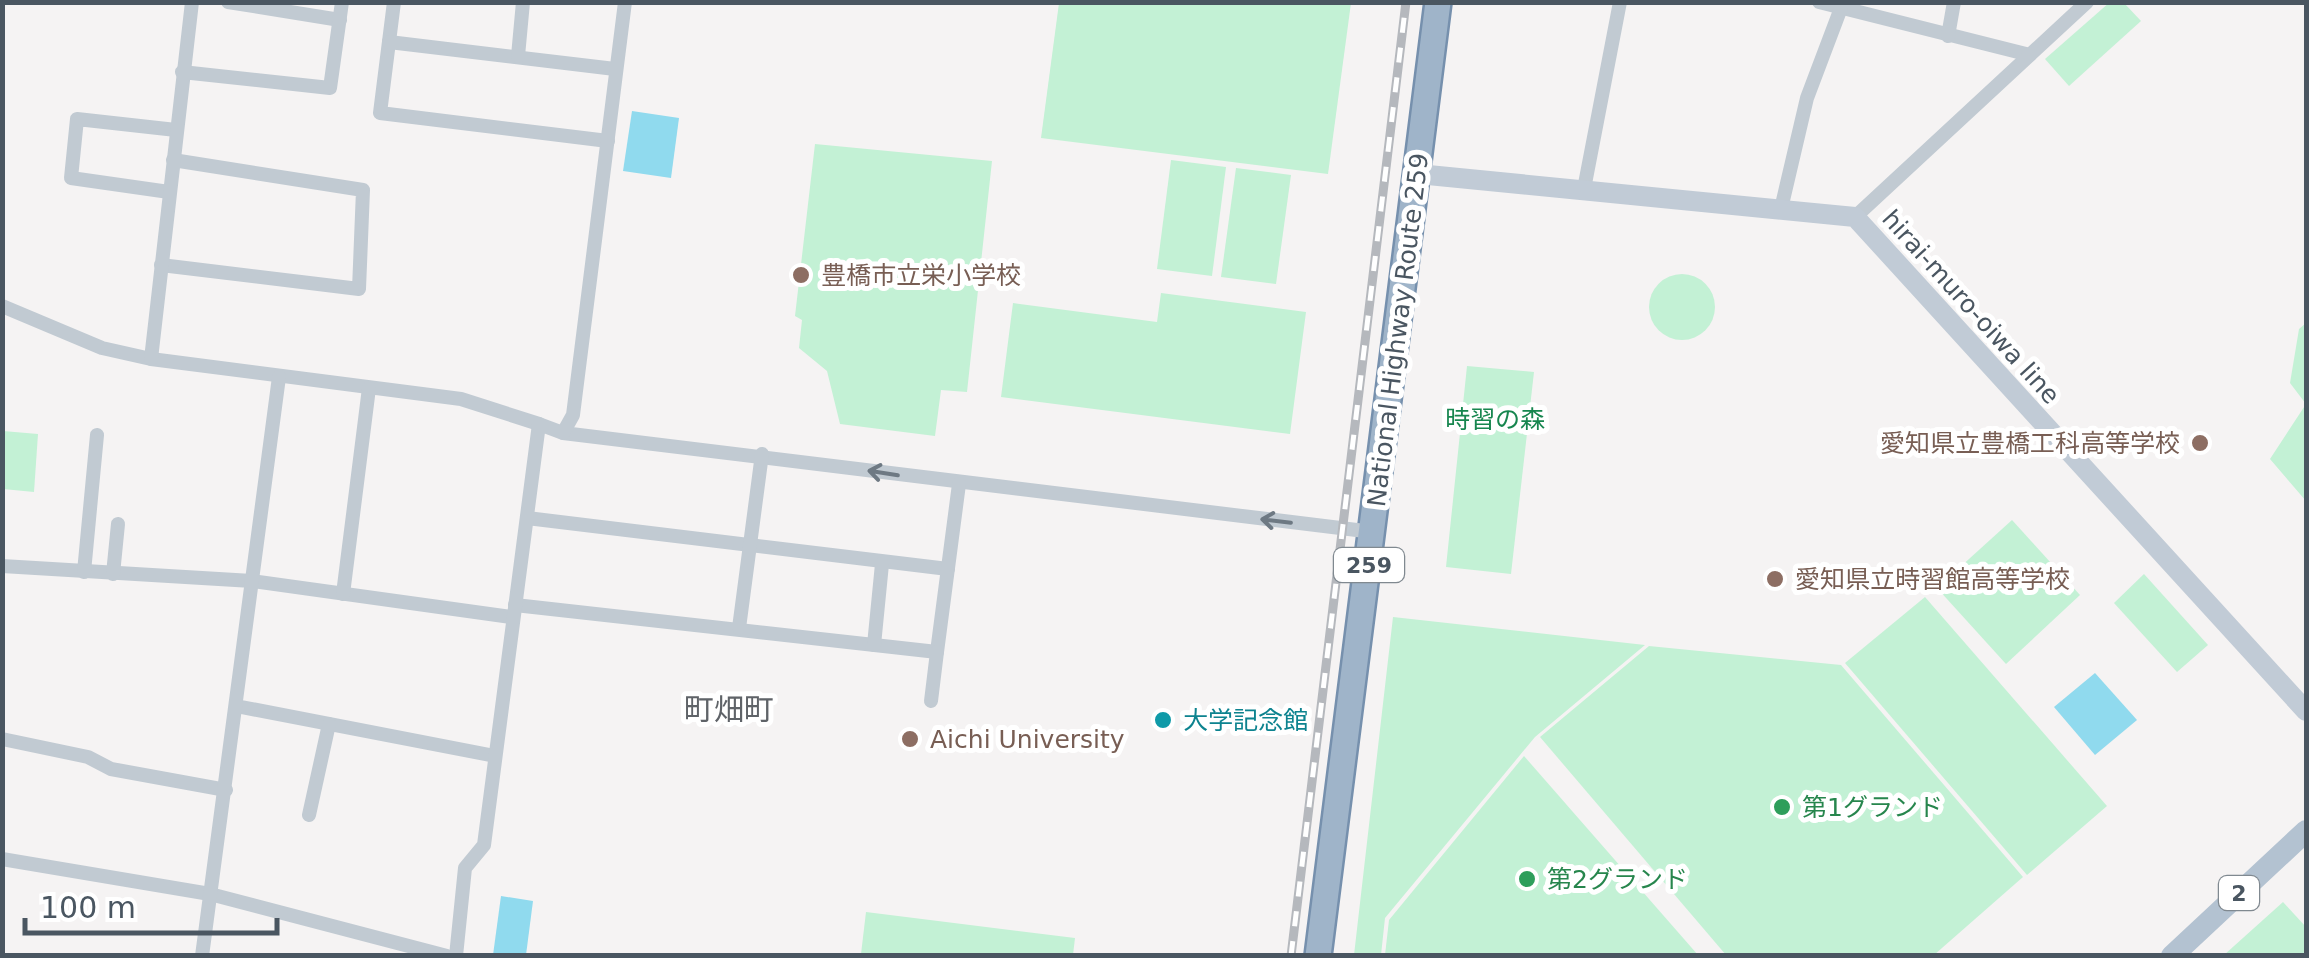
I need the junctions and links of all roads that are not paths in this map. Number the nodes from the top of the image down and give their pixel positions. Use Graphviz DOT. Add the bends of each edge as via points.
graph roads {
  1 [pos="192,2"];
  2 [pos="228,2"];
  3 [pos="342,2"];
  4 [pos="394,2"];
  5 [pos="524,2"];
  6 [pos="624,2"];
  7 [pos="1438,2"];
  8 [pos="1620,2"];
  9 [pos="1819,2"];
  10 [pos="1954,2"];
  11 [pos="2087,2"];
  12 [pos="1842,8"];
  13 [pos="340,20"];
  14 [pos="1948,36"];
  15 [pos="389,42"];
  16 [pos="2030,55"];
  17 [pos="518,56"];
  18 [pos="615,69"];
  19 [pos="182,72"];
  20 [pos="176,130"];
  21 [pos="608,140"];
  22 [pos="173,160"];
  23 [pos="1418,174"];
  24 [pos="1584,188"];
  25 [pos="169,192"];
  26 [pos="1781,210"];
  27 [pos="1855,216"];
  28 [pos="161,265"];
  29 [pos="2,306"];
  30 [pos="151,359"];
  31 [pos="279,377"];
  32 [pos="369,388"];
  33 [pos="538,424"];
  34 [pos="563,433"];
  35 [pos="98,434"];
  36 [pos="762,454"];
  37 [pos="958,484"];
  38 [pos="528,518"];
  39 [pos="118,524"];
  40 [pos="1373,532"];
  41 [pos="748,546"];
  42 [pos="882,564"];
  43 [pos="2,566"];
  44 [pos="948,570"];
  45 [pos="84,572"];
  46 [pos="113,574"];
  47 [pos="252,581"];
  48 [pos="344,594"];
  49 [pos="513,611"];
  50 [pos="739,628"];
  51 [pos="874,645"];
  52 [pos="937,652"];
  53 [pos="932,701"];
  54 [pos="236,706"];
  55 [pos="2306,711"];
  56 [pos="329,724"];
  57 [pos="2,739"];
  58 [pos="494,756"];
  59 [pos="226,790"];
  60 [pos="310,814"];
  61 [pos="2306,832"];
  62 [pos="2,859"];
  63 [pos="210,894"];
  64 [pos="202,956"];
  65 [pos="447,956"];
  66 [pos="456,956"];
  67 [pos="1318,956"];
  68 [pos="2172,956"];
  1 -- 19 [label="street"];
  2 -- 13 [label="street"];
  3 -- 13 [label="street"];
  4 -- 15 [label="street"];
  5 -- 17 [label="street"];
  6 -- 18 [label="street"];
  7 -- 23 [label="highway, National Highway Route 259 / 259"];
  8 -- 24 [label="street"];
  9 -- 12 [label="street"];
  10 -- 14 [label="street"];
  11 -- 16 [label="street"];
  12 -- 14 [label="street"];
  12 -- 26 [label="street" via="1807,98"];
  13 -- 19 [label="street" via="330,88"];
  14 -- 16 [label="street"];
  15 -- 17 [label="street"];
  15 -- 21 [label="street" via="380,113"];
  16 -- 27 [label="street"];
  17 -- 18 [label="street"];
  18 -- 21 [label="street"];
  19 -- 20 [label="street"];
  20 -- 22 [label="street"];
  20 -- 25 [label="street" via="77,119 71,178"];
  21 -- 34 [label="street" via="573,415"];
  22 -- 25 [label="street"];
  22 -- 28 [label="street" via="364,190 358,289"];
  23 -- 24 [label="main road, hirai-muro-oiwa line"];
  23 -- 40 [label="highway, National Highway Route 259 / 259"];
  24 -- 26 [label="main road, hirai-muro-oiwa line"];
  25 -- 28 [label="street"];
  26 -- 27 [label="main road, hirai-muro-oiwa line"];
  27 -- 55 [label="main road, hirai-muro-oiwa line"];
  28 -- 30 [label="street"];
  29 -- 30 [label="street" via="102,348"];
  30 -- 31 [label="street"];
  31 -- 32 [label="street"];
  31 -- 47 [label="street"];
  32 -- 33 [label="street" via="461,399"];
  32 -- 48 [label="street"];
  33 -- 34 [label="street"];
  33 -- 38 [label="street"];
  34 -- 36 [label="street"];
  35 -- 45 [label="street"];
  37 -- 36 [label="street, one-way"];
  36 -- 41 [label="street"];
  40 -- 37 [label="street, one-way"];
  37 -- 44 [label="street"];
  38 -- 41 [label="street"];
  38 -- 49 [label="street"];
  39 -- 46 [label="street"];
  40 -- 67 [label="highway, National Highway Route 259 / 259"];
  41 -- 42 [label="street"];
  41 -- 50 [label="street"];
  42 -- 44 [label="street"];
  42 -- 51 [label="street"];
  43 -- 45 [label="street"];
  44 -- 52 [label="street"];
  45 -- 46 [label="street"];
  46 -- 47 [label="street"];
  47 -- 48 [label="street"];
  47 -- 54 [label="street"];
  48 -- 49 [label="street"];
  49 -- 50 [label="street"];
  49 -- 58 [label="street"];
  50 -- 51 [label="street"];
  51 -- 52 [label="street"];
  52 -- 53 [label="street"];
  54 -- 56 [label="street"];
  54 -- 59 [label="street"];
  56 -- 58 [label="street"];
  56 -- 60 [label="street"];
  57 -- 59 [label="street"];
  58 -- 66 [label="street" via="484,845 465,868"];
  59 -- 63 [label="street"];
  61 -- 68 [label="main road, 2"];
  62 -- 63 [label="street"];
  63 -- 64 [label="street"];
  63 -- 65 [label="street"];
}
